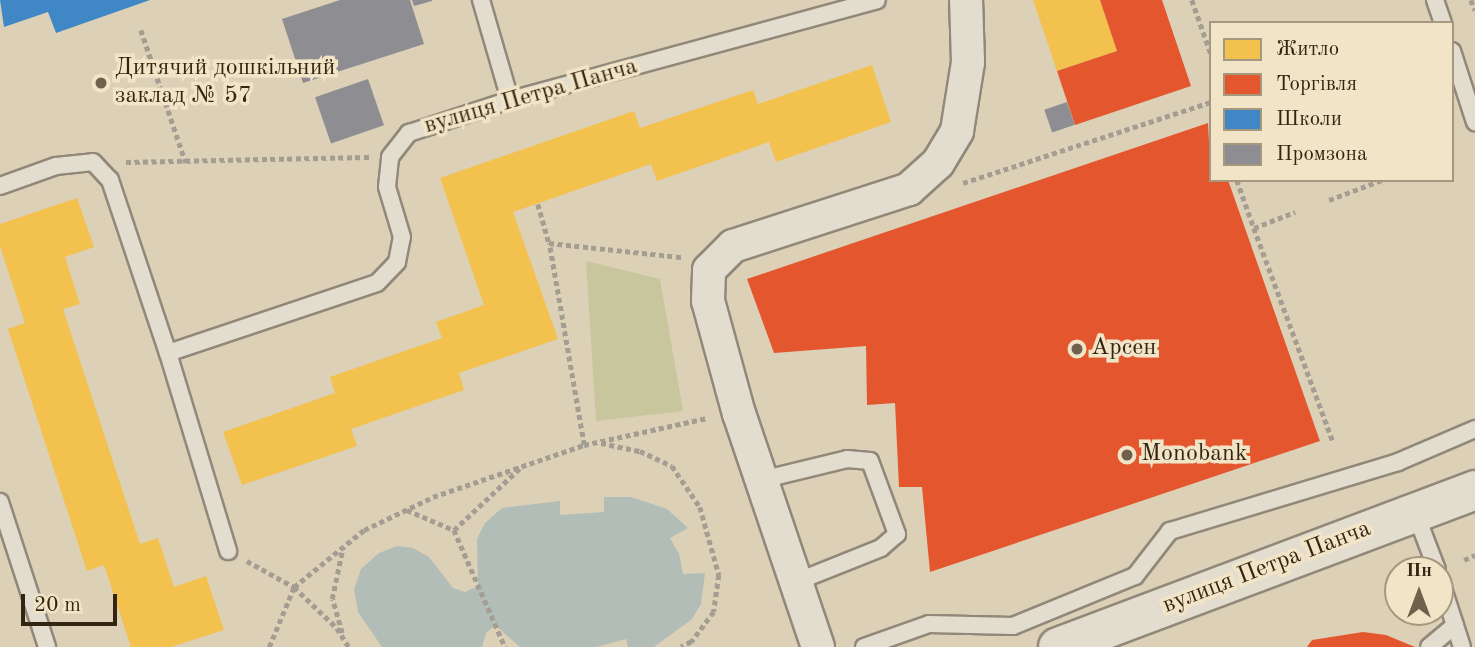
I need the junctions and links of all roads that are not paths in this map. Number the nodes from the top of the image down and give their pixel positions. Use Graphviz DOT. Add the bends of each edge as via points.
graph roads {
  1 [pos="481,0"];
  2 [pos="877,0"];
  3 [pos="966,0"];
  4 [pos="1435,0"];
  5 [pos="1442,21"];
  6 [pos="1454,57"];
  7 [pos="510,100"];
  8 [pos="1475,122"];
  9 [pos="0,187"];
  10 [pos="168,353"];
  11 [pos="1475,429"];
  12 [pos="761,480"];
  13 [pos="1475,490"];
  14 [pos="0,502"];
  15 [pos="1415,512"];
  16 [pos="228,551"];
  17 [pos="1432,556"];
  18 [pos="796,582"];
  19 [pos="1454,622"];
  20 [pos="1455,625"];
  21 [pos="47,647"];
  22 [pos="818,647"];
  23 [pos="864,647"];
  24 [pos="1058,647"];
  25 [pos="1429,647"];
  26 [pos="1462,647"];
  1 -- 7 [label="lane"];
  2 -- 7 [label="lane, вулиця Петра Панча"];
  3 -- 12 [label="street" via="968,62 957,131 938,163 909,189 744,242 709,270 708,301"];
  4 -- 5 [label="lane"];
  6 -- 8 [label="lane"];
  7 -- 10 [label="lane, вулиця Петра Панча" via="409,133 390,157 387,187 402,237 397,262 377,283"];
  9 -- 10 [label="lane" via="56,166 93,162 110,180"];
  10 -- 16 [label="lane"];
  11 -- 23 [label="lane" via="1398,463 1170,531 1135,576 1013,626 929,624"];
  12 -- 18 [label="street"];
  12 -- 18 [label="lane" via="847,459 870,461 897,534 881,548"];
  13 -- 15 [label="street, вулиця Петра Панча"];
  14 -- 21 [label="lane"];
  15 -- 17 [label="lane"];
  15 -- 24 [label="street, вулиця Петра Панча"];
  18 -- 22 [label="street"];
  19 -- 20 [label="lane"];
  20 -- 25 [label="lane"];
  20 -- 26 [label="lane"];
}
